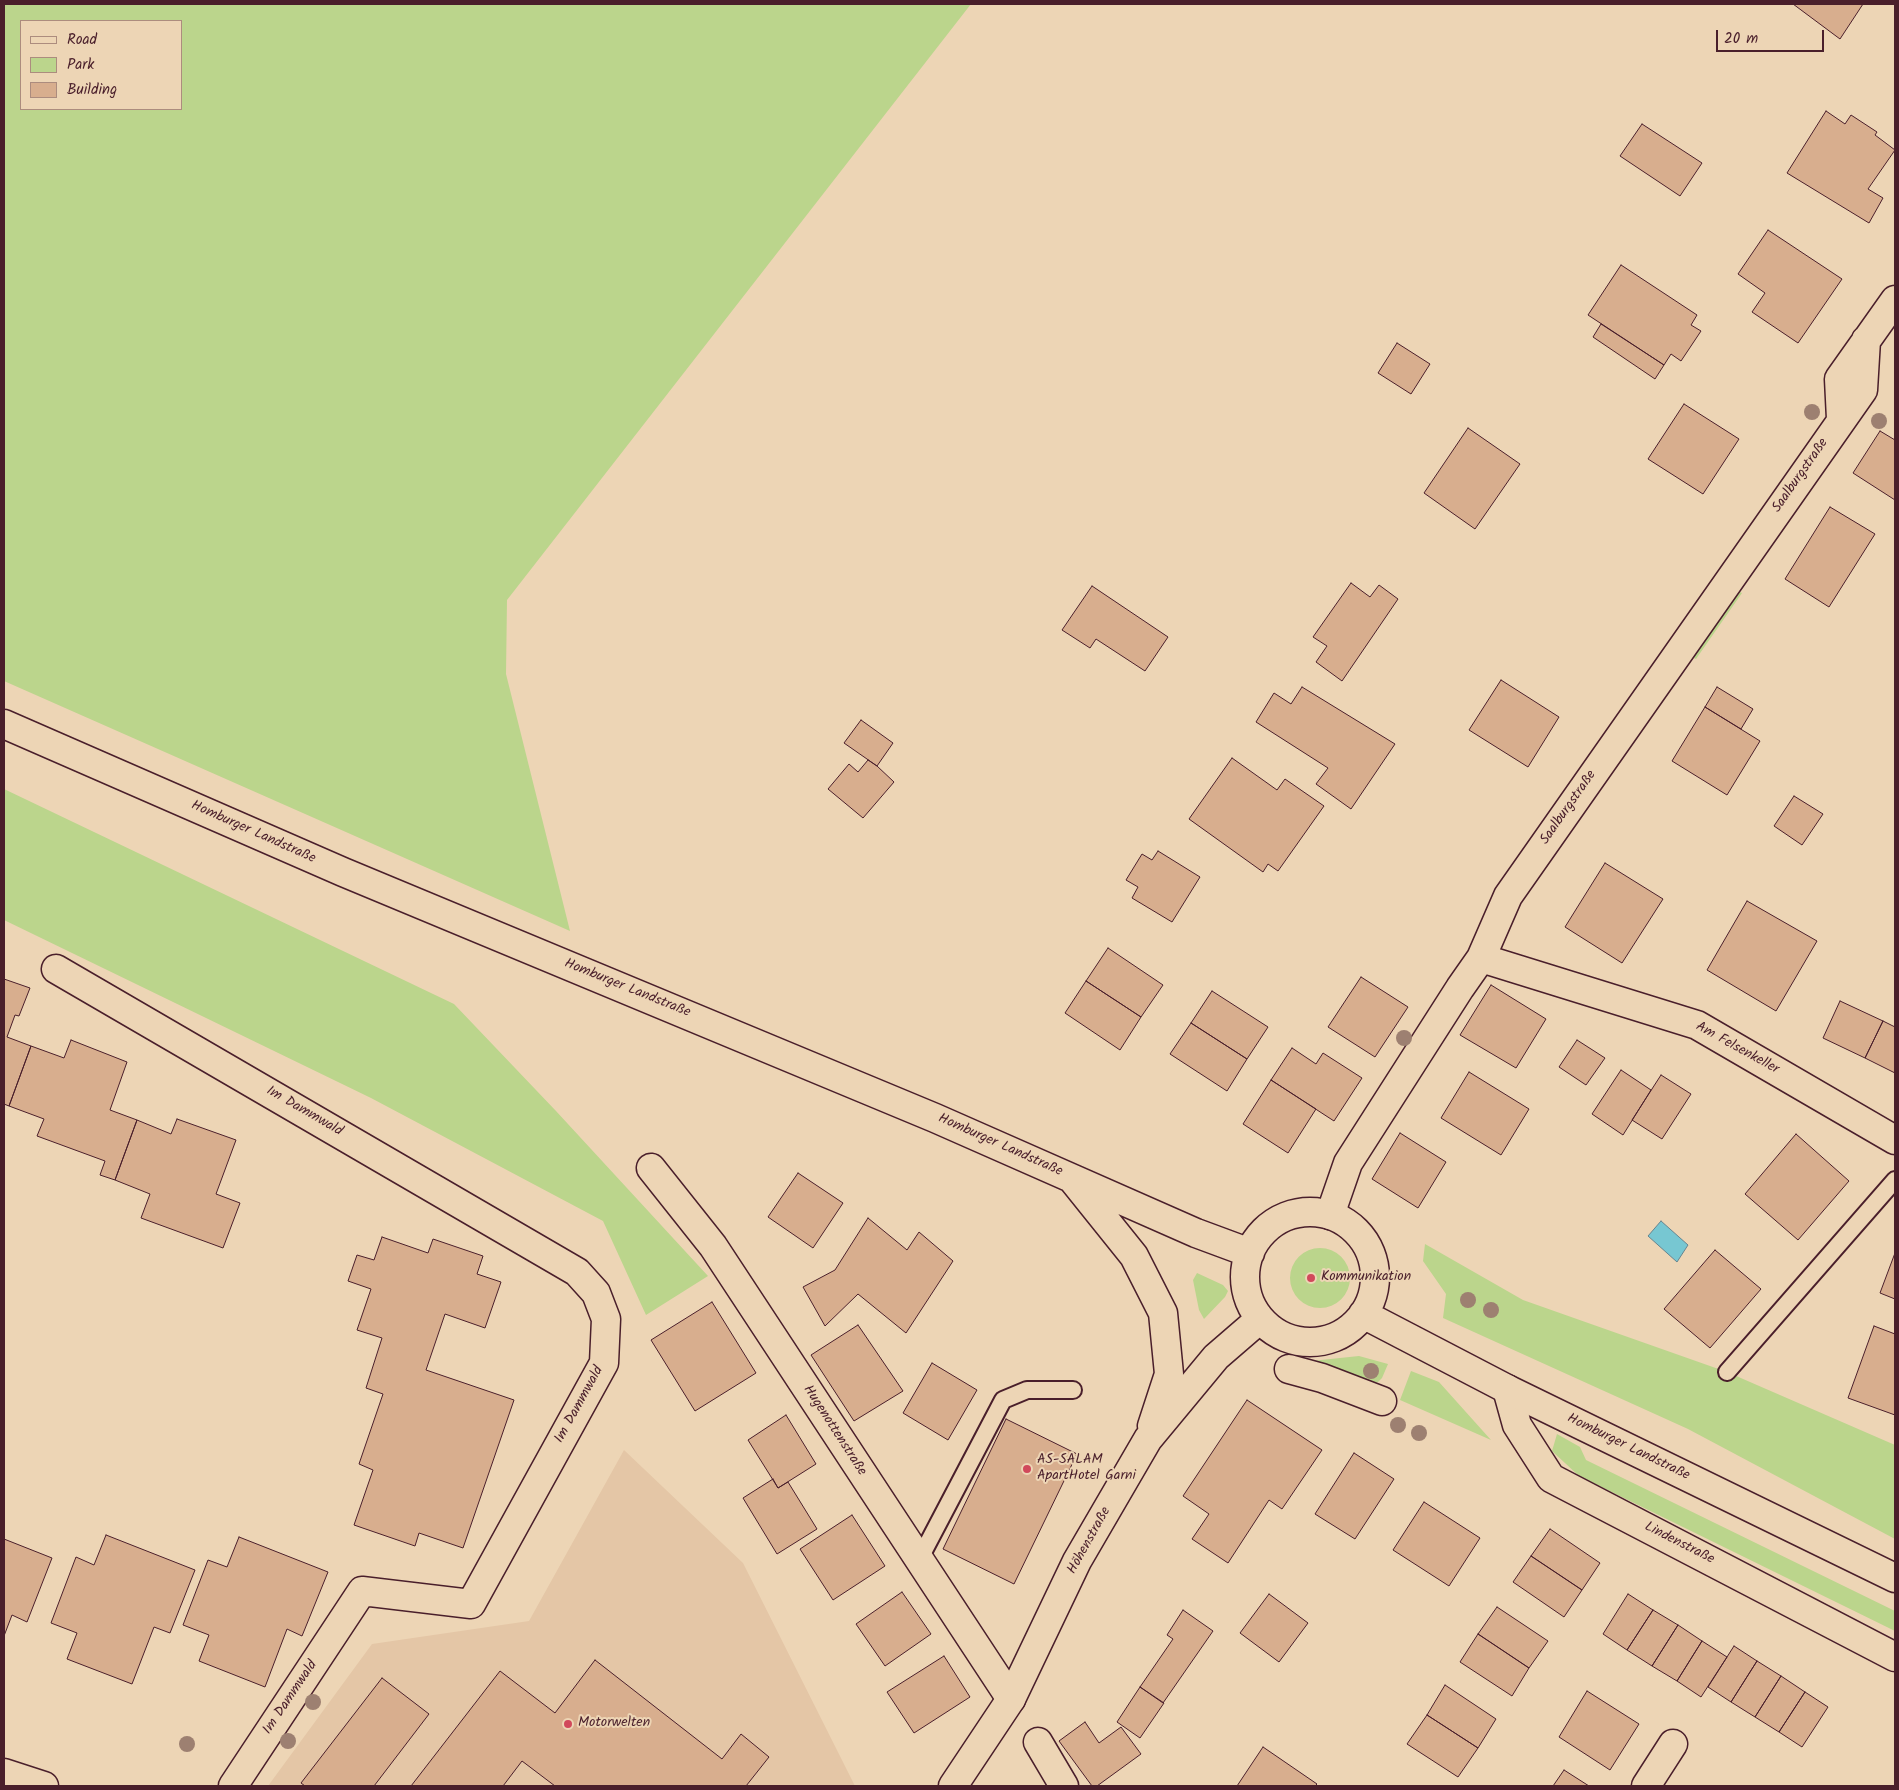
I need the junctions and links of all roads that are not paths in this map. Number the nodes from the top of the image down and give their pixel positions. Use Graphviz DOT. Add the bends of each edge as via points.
graph roads {
  1 [pos="1895,300"];
  2 [pos="4,724"];
  3 [pos="1481,958"];
  4 [pos="56,968"];
  5 [pos="1895,1140"];
  6 [pos="651,1168"];
  7 [pos="1070,1177"];
  8 [pos="1895,1180"];
  9 [pos="1330,1215"];
  10 [pos="1250,1253"];
  11 [pos="1363,1314"];
  12 [pos="1260,1318"];
  13 [pos="1289,1369"];
  14 [pos="1727,1372"];
  15 [pos="1507,1389"];
  16 [pos="1073,1390"];
  17 [pos="1382,1401"];
  18 [pos="1148,1439"];
  19 [pos="919,1560"];
  20 [pos="1895,1578"];
  21 [pos="1895,1656"];
  22 [pos="1011,1699"];
  23 [pos="1038,1742"];
  24 [pos="1674,1744"];
  25 [pos="4,1773"];
  26 [pos="44,1786"];
  27 [pos="233,1786"];
  28 [pos="953,1786"];
  29 [pos="1064,1786"];
  30 [pos="1646,1786"];
  1 -- 3 [label="street, Saalburgstraße" via="1866,340 1863,390 1508,896"];
  2 -- 7 [label="street, Homburger Landstraße" via="343,872"];
  3 -- 5 [label="street, Am Felsenkeller" via="1697,1025"];
  3 -- 9 [label="street, Saalburgstraße" via="1348,1163"];
  4 -- 27 [label="street, Im Dammwald" via="578,1272 596,1293 606,1320 604,1363 471,1604 362,1591"];
  6 -- 19 [label="street, Hugenottenstraße" via="713,1246"];
  7 -- 10 [label="street, Homburger Landstraße" via="1196,1233"];
  7 -- 18 [label="street" via="1134,1256 1163,1313 1169,1374"];
  8 -- 14 [label="lane"];
  9 -- 10 [label="street" via="1293,1214 1276,1222 1262,1233"];
  9 -- 11 [label="street" via="1346,1223 1360,1236 1369,1252 1374,1288"];
  10 -- 12 [label="street" via="1245,1285 1250,1303"];
  11 -- 12 [label="street" via="1344,1333 1327,1340 1308,1342 1290,1339 1274,1331"];
  11 -- 15 [label="street, Homburger Landstraße"];
  12 -- 18 [label="street, Höhenstraße" via="1216,1357"];
  13 -- 17 [label="street"];
  15 -- 20 [label="street, Homburger Landstraße"];
  15 -- 21 [label="street, Lindenstraße" via="1516,1425 1552,1478"];
  16 -- 19 [label="lane" via="1027,1390 1003,1400"];
  18 -- 22 [label="street, Höhenstraße" via="1077,1561"];
  19 -- 22 [label="street, Hugenottenstraße"];
  22 -- 28 [label="street, Höhenstraße"];
  23 -- 29 [label="street"];
  24 -- 30 [label="street"];
  25 -- 26 [label="street"];
}
